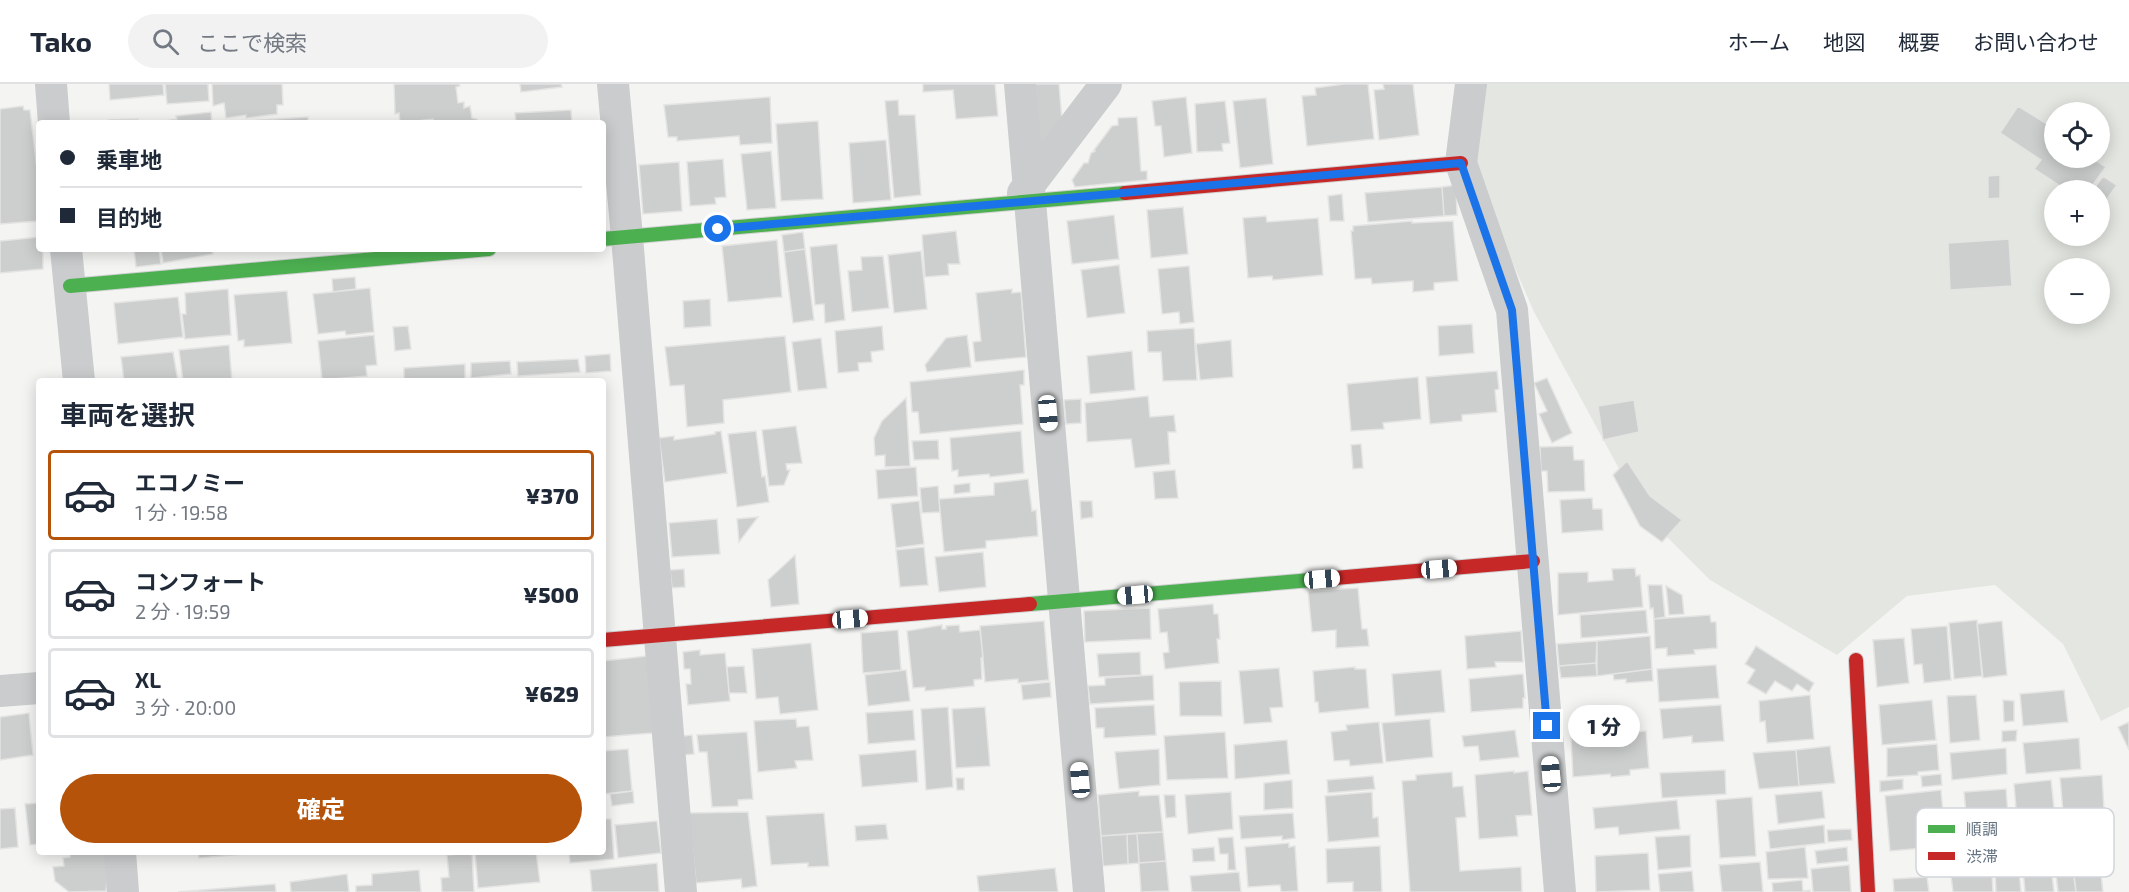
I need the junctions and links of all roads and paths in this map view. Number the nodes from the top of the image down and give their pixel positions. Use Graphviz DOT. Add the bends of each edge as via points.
graph roads {
  1 [pos="51,84"];
  2 [pos="613,84"];
  3 [pos="1020,84"];
  4 [pos="1106,84"];
  5 [pos="1471,84"];
  6 [pos="54,120"];
  7 [pos="1461,163"];
  8 [pos="1024,197"];
  9 [pos="615,238"];
  10 [pos="66,252"];
  11 [pos="455,252"];
  12 [pos="70,286"];
  13 [pos="79,378"];
  14 [pos="1533,561"];
  15 [pos="1064,601"];
  16 [pos="660,635"];
  17 [pos="606,640"];
  18 [pos="1856,660"];
  19 [pos="36,688"];
  20 [pos="0,691"];
  21 [pos="120,855"];
  22 [pos="123,892"];
  23 [pos="681,892"];
  24 [pos="1089,892"];
  25 [pos="1560,892"];
  26 [pos="1868,892"];
  1 -- 6 [label="street"];
  2 -- 9 [label="street"];
  3 -- 8 [label="street"];
  4 -- 8 [label="street"];
  5 -- 7 [label="street"];
  7 -- 8 [label="street"];
  7 -- 14 [label="street" via="1512,310"];
  8 -- 9 [label="street"];
  8 -- 15 [label="street"];
  9 -- 16 [label="street"];
  10 -- 12 [label="street"];
  11 -- 12 [label="street"];
  12 -- 13 [label="street"];
  14 -- 15 [label="street"];
  14 -- 25 [label="street"];
  15 -- 16 [label="street"];
  15 -- 24 [label="street"];
  16 -- 17 [label="street"];
  16 -- 23 [label="street"];
  18 -- 26 [label="street"];
  19 -- 20 [label="street"];
  21 -- 22 [label="street"];
}
